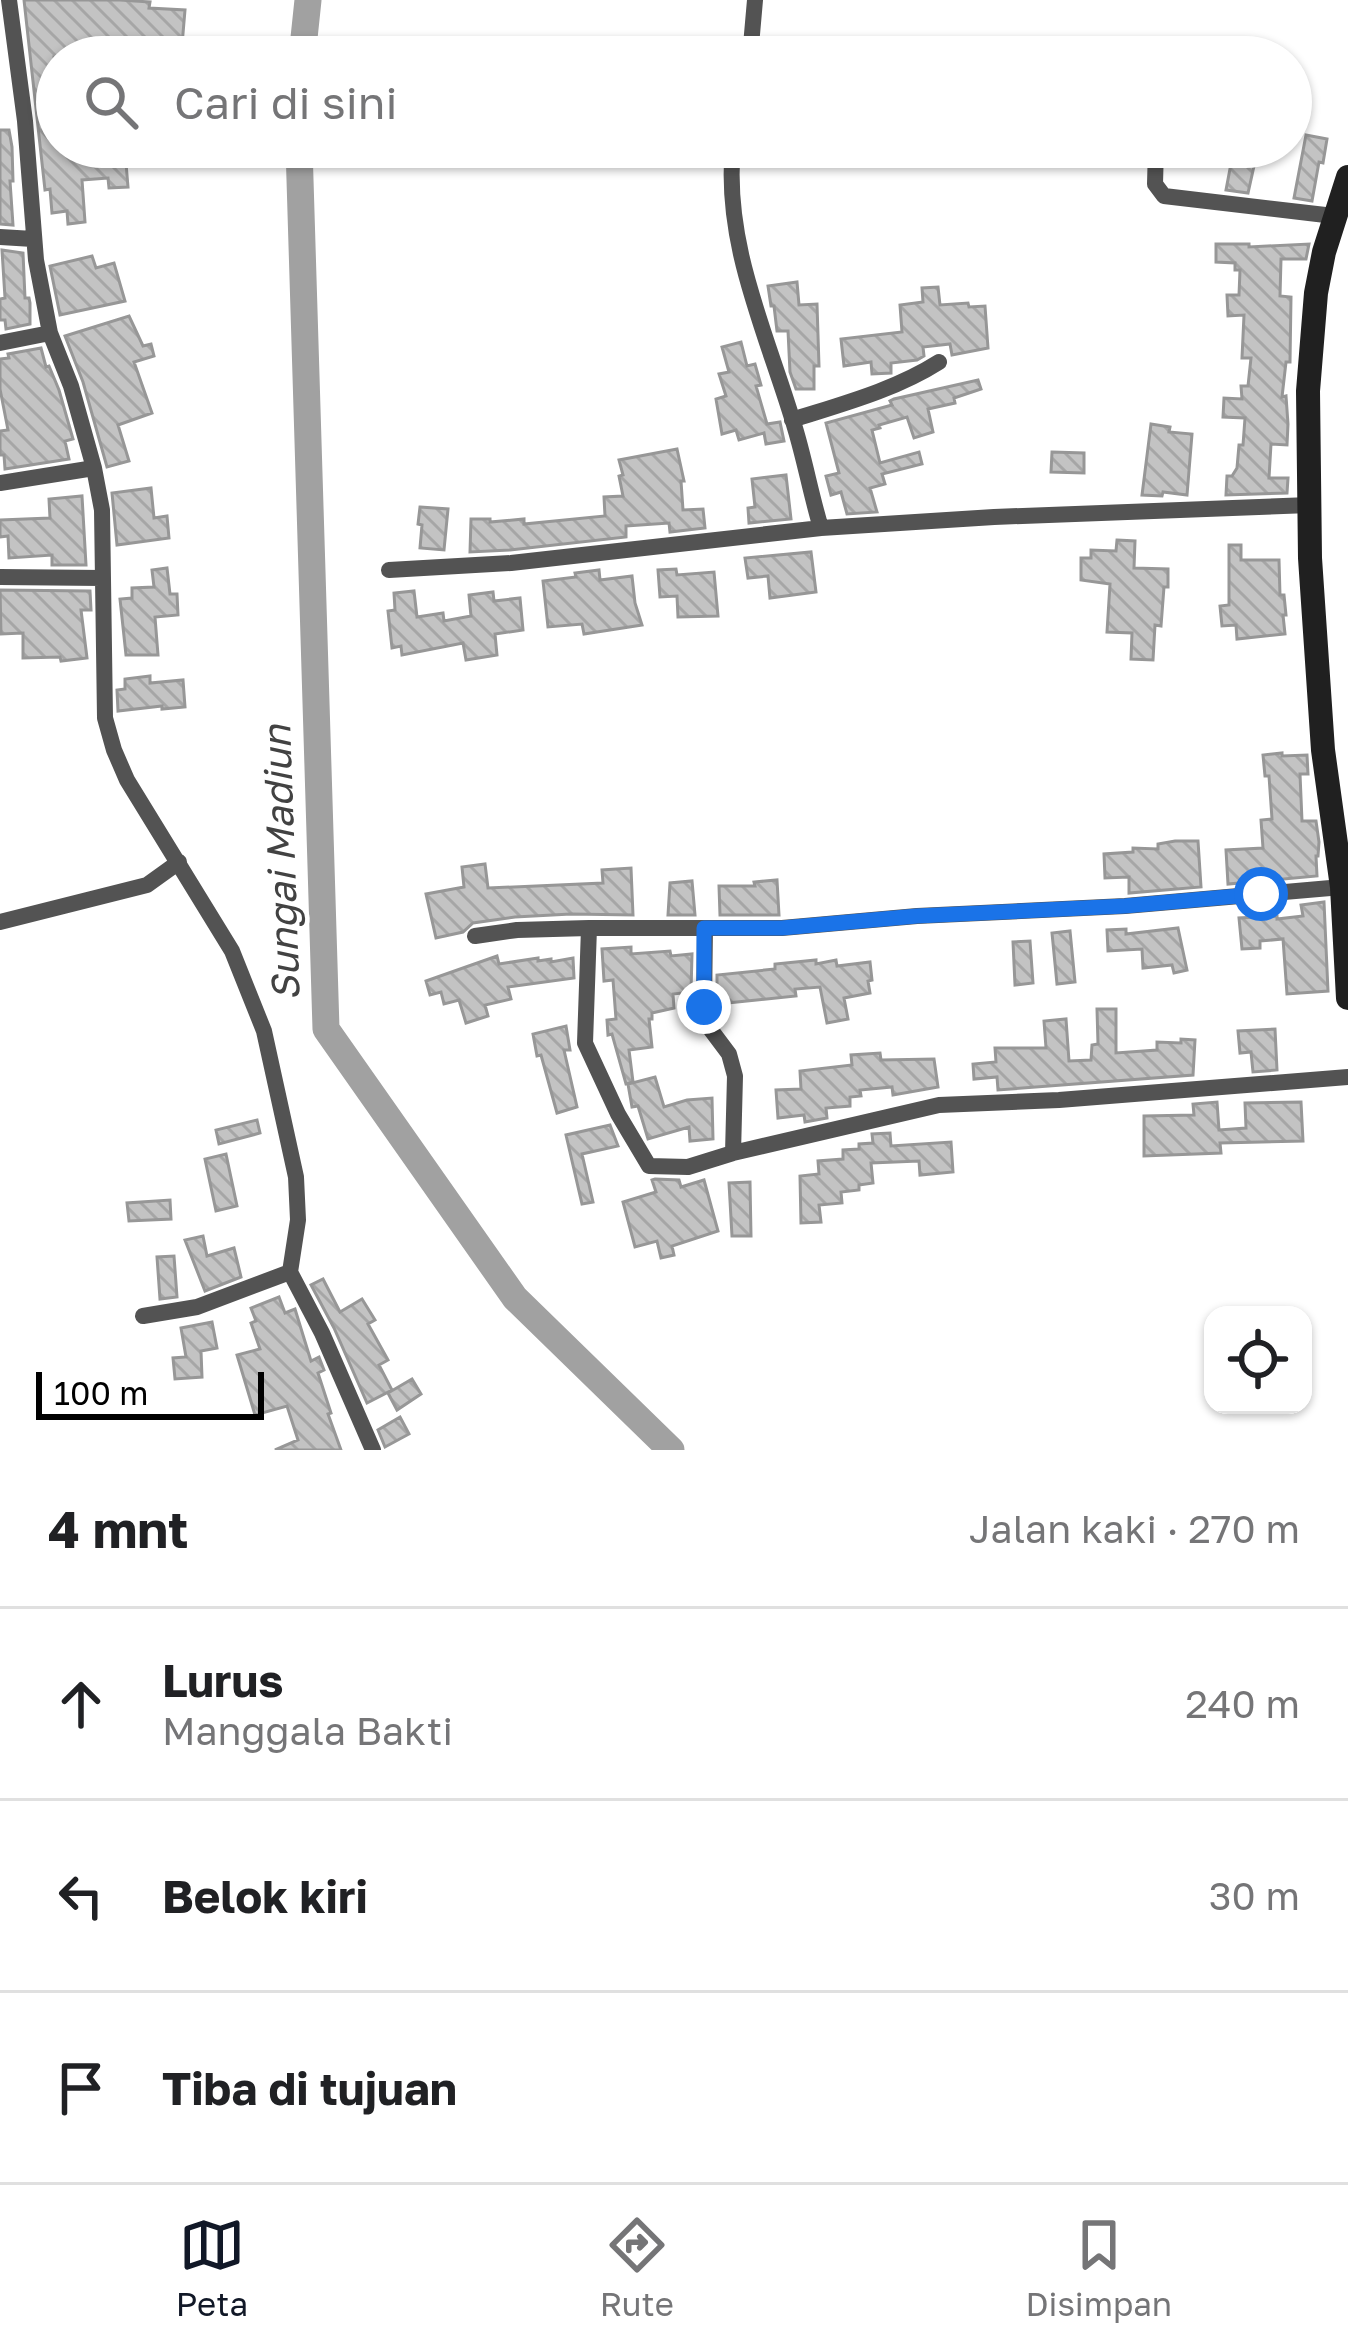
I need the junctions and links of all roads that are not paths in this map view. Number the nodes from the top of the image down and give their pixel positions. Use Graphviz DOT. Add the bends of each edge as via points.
graph roads {
  1 [pos="9,0"];
  2 [pos="755,0"];
  3 [pos="752,36"];
  4 [pos="731,168"];
  5 [pos="1155,168"];
  6 [pos="1348,177"];
  7 [pos="1334,216"];
  8 [pos="0,237"];
  9 [pos="33,239"];
  10 [pos="50,333"];
  11 [pos="0,343"];
  12 [pos="939,362"];
  13 [pos="792,420"];
  14 [pos="94,468"];
  15 [pos="0,483"];
  16 [pos="1310,505"];
  17 [pos="821,528"];
  18 [pos="389,570"];
  19 [pos="0,577"];
  20 [pos="102,578"];
  21 [pos="179,862"];
  22 [pos="1342,887"];
  23 [pos="0,922"];
  24 [pos="589,928"];
  25 [pos="704,928"];
  26 [pos="475,936"];
  27 [pos="1348,998"];
  28 [pos="1348,1077"];
  29 [pos="734,1153"];
  30 [pos="290,1272"];
  31 [pos="143,1316"];
  32 [pos="373,1450"];
  1 -- 9 [label="street"];
  2 -- 3 [label="street"];
  4 -- 13 [label="street" via="738,246"];
  5 -- 7 [label="street" via="1164,196"];
  6 -- 7 [label="street"];
  7 -- 16 [label="street" via="1316,293"];
  8 -- 9 [label="street"];
  9 -- 10 [label="street"];
  10 -- 11 [label="street"];
  10 -- 14 [label="street"];
  12 -- 13 [label="street"];
  13 -- 17 [label="street"];
  14 -- 15 [label="street"];
  14 -- 20 [label="street"];
  16 -- 17 [label="street"];
  16 -- 22 [label="street" via="1323,750"];
  17 -- 18 [label="street"];
  19 -- 20 [label="street"];
  20 -- 21 [label="street" via="105,718 127,780"];
  21 -- 23 [label="street" via="147,885"];
  21 -- 30 [label="street" via="232,951 264,1031 296,1177"];
  22 -- 25 [label="street"];
  22 -- 27 [label="street"];
  24 -- 25 [label="street"];
  24 -- 26 [label="street"];
  24 -- 29 [label="street" via="585,1043 642,1159 688,1167"];
  25 -- 29 [label="street" via="704,1007 735,1076"];
  28 -- 29 [label="street" via="939,1105"];
  30 -- 31 [label="street" via="196,1307"];
  30 -- 32 [label="street"];
}
